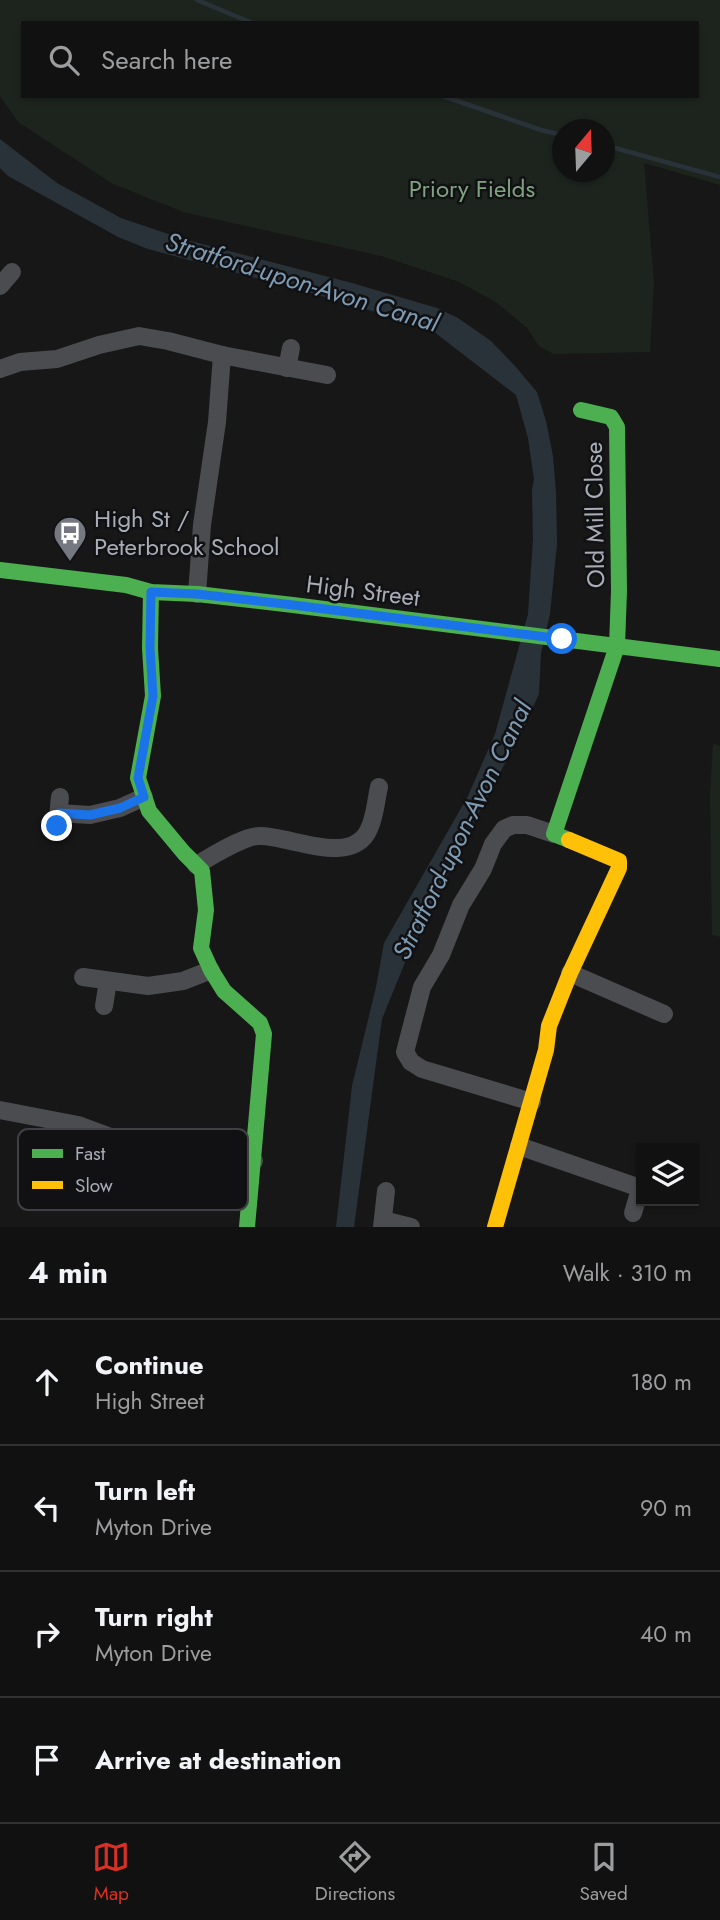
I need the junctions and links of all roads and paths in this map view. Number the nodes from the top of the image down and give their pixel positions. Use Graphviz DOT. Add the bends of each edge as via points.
graph roads {
  1 [pos="291,348"];
  2 [pos="222,355"];
  3 [pos="287,368"];
  4 [pos="0,369"];
  5 [pos="327,376"];
  6 [pos="581,410"];
  7 [pos="0,570"];
  8 [pos="151,592"];
  9 [pos="197,594"];
  10 [pos="617,646"];
  11 [pos="720,659"];
  12 [pos="379,787"];
  13 [pos="144,797"];
  14 [pos="59,812"];
  15 [pos="554,834"];
  16 [pos="196,865"];
  17 [pos="211,970"];
  18 [pos="570,973"];
  19 [pos="83,977"];
  20 [pos="108,981"];
  21 [pos="104,1006"];
  22 [pos="664,1014"];
  23 [pos="532,1102"];
  24 [pos="0,1110"];
  25 [pos="89,1129"];
  26 [pos="519,1146"];
  27 [pos="248,1160"];
  28 [pos="254,1161"];
  29 [pos="636,1185"];
  30 [pos="386,1191"];
  31 [pos="636,1203"];
  32 [pos="633,1213"];
  33 [pos="382,1223"];
  34 [pos="247,1227"];
  35 [pos="411,1227"];
  36 [pos="495,1227"];
  1 -- 3 [label="street"];
  2 -- 3 [label="street"];
  2 -- 4 [label="street" via="139,335 57,359"];
  2 -- 9 [label="street"];
  3 -- 5 [label="street"];
  6 -- 10 [label="street, Old Mill Close" via="611,417 617,427"];
  7 -- 8 [label="street, High Street"];
  8 -- 9 [label="street, High Street"];
  8 -- 13 [label="street" via="153,696 138,778"];
  9 -- 10 [label="street, High Street"];
  10 -- 11 [label="street, High Street"];
  10 -- 15 [label="street, Old Mill Close"];
  12 -- 16 [label="street" via="370,829 355,844 334,849 258,836"];
  13 -- 14 [label="street" via="90,815"];
  13 -- 16 [label="street" via="149,811"];
  15 -- 18 [label="street" via="619,861"];
  15 -- 23 [label="street" via="513,825 493,844 422,987 405,1052 422,1069"];
  16 -- 17 [label="street" via="202,872 206,910 201,948"];
  17 -- 20 [label="street" via="183,981 148,986"];
  17 -- 28 [label="street" via="224,991 260,1023 264,1034"];
  18 -- 22 [label="street"];
  18 -- 23 [label="street" via="549,1026"];
  19 -- 20 [label="street"];
  20 -- 21 [label="street"];
  23 -- 26 [label="street"];
  24 -- 25 [label="street"];
  26 -- 29 [label="street"];
  26 -- 36 [label="street"];
  27 -- 28 [label="street"];
  28 -- 34 [label="street"];
  30 -- 33 [label="street"];
  31 -- 32 [label="street"];
  33 -- 35 [label="street"];
}
